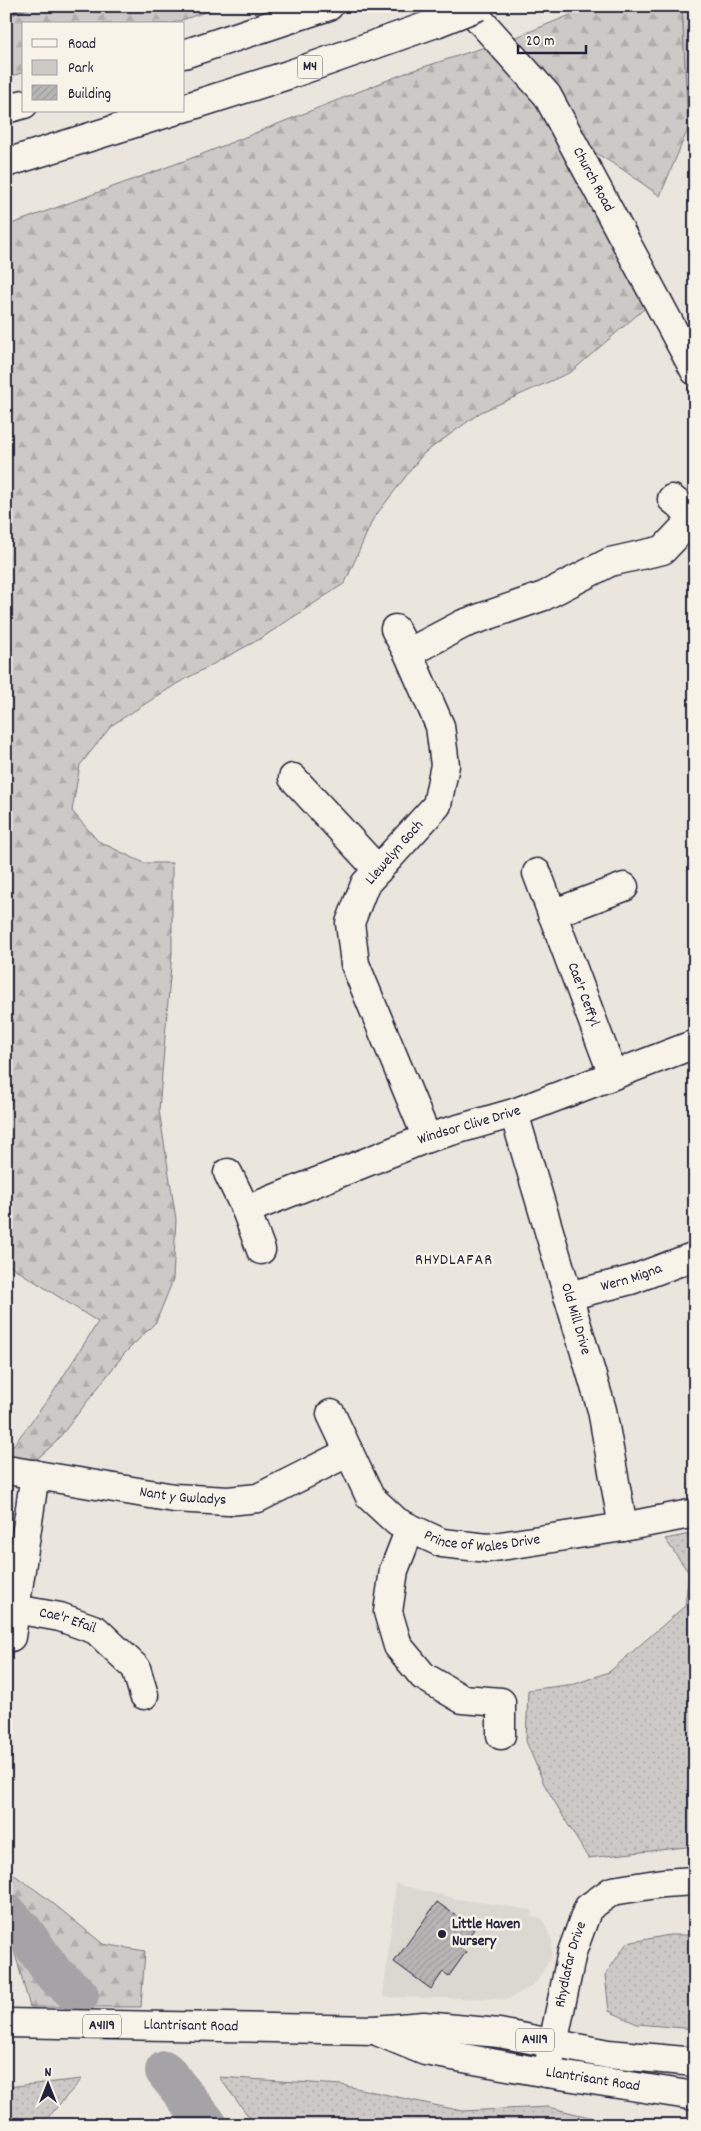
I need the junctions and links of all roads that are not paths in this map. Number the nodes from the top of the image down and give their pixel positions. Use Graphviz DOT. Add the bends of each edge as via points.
graph roads {
  1 [pos="329,6"];
  2 [pos="467,6"];
  3 [pos="479,6"];
  4 [pos="185,54"];
  5 [pos="22,105"];
  6 [pos="185,108"];
  7 [pos="6,109"];
  8 [pos="171,112"];
  9 [pos="6,163"];
  10 [pos="695,371"];
  11 [pos="672,499"];
  12 [pos="694,517"];
  13 [pos="395,628"];
  14 [pos="408,653"];
  15 [pos="293,778"];
  16 [pos="378,870"];
  17 [pos="537,874"];
  18 [pos="624,887"];
  19 [pos="552,914"];
  20 [pos="695,1044"];
  21 [pos="613,1075"];
  22 [pos="514,1113"];
  23 [pos="427,1138"];
  24 [pos="228,1173"];
  25 [pos="246,1210"];
  26 [pos="261,1250"];
  27 [pos="695,1256"];
  28 [pos="568,1296"];
  29 [pos="331,1414"];
  30 [pos="349,1452"];
  31 [pos="7,1470"];
  32 [pos="35,1474"];
  33 [pos="695,1513"];
  34 [pos="623,1527"];
  35 [pos="410,1528"];
  36 [pos="15,1609"];
  37 [pos="11,1637"];
  38 [pos="144,1695"];
  39 [pos="500,1735"];
  40 [pos="695,1880"];
  41 [pos="6,2023"];
  42 [pos="375,2030"];
  43 [pos="554,2043"];
  44 [pos="695,2062"];
  45 [pos="547,2073"];
  46 [pos="695,2096"];
  1 -- 4 [label="main road"];
  2 -- 10 [label="main road, Church Road" via="547,95"];
  3 -- 6 [label="main road, M4, bridge" via="288,75"];
  5 -- 7 [label="main road"];
  8 -- 9 [label="main road"];
  11 -- 12 [label="main road"];
  12 -- 14 [label="main road" via="663,550 610,562 544,596 463,624"];
  13 -- 14 [label="main road, Llewelyn Goch"];
  14 -- 16 [label="main road, Llewelyn Goch" via="440,726 446,765 437,805"];
  15 -- 16 [label="main road"];
  16 -- 23 [label="main road, Llewelyn Goch" via="366,884 350,923 355,964"];
  17 -- 19 [label="main road, Cae'r Ceffyl"];
  18 -- 19 [label="main road"];
  19 -- 21 [label="main road, Cae'r Ceffyl"];
  20 -- 21 [label="main road, Windsor Clive Drive"];
  21 -- 22 [label="main road, Windsor Clive Drive"];
  22 -- 23 [label="main road, Windsor Clive Drive"];
  22 -- 28 [label="main road, Old Mill Drive"];
  23 -- 25 [label="main road, Windsor Clive Drive"];
  24 -- 25 [label="main road"];
  25 -- 26 [label="main road"];
  27 -- 28 [label="main road, Wern Migna" via="631,1280"];
  28 -- 34 [label="main road, Old Mill Drive" via="602,1410"];
  29 -- 30 [label="main road, Prince of Wales Drive"];
  30 -- 32 [label="main road, Nant y Gwladys" via="258,1498 228,1501 174,1498"];
  30 -- 35 [label="main road, Prince of Wales Drive" via="370,1497 397,1522"];
  31 -- 32 [label="main road, Nant y Gwladys"];
  32 -- 36 [label="main road, Cae'r Efail"];
  33 -- 34 [label="main road, Prince of Wales Drive"];
  34 -- 35 [label="main road, Prince of Wales Drive" via="488,1548 442,1543"];
  35 -- 39 [label="main road" via="394,1570 388,1612 398,1646 423,1676 462,1700 500,1702"];
  36 -- 37 [label="main road, Cae'r Efail"];
  36 -- 38 [label="main road, Cae'r Efail" via="60,1617 96,1630 136,1668"];
  40 -- 43 [label="main road, Rhydlafar Drive" via="612,1891 588,1908 572,1952"];
  41 -- 42 [label="main road, Llantrisant Road / A4119"];
  42 -- 43 [label="main road, Llantrisant Road / A4119" via="424,2026 499,2033"];
  42 -- 45 [label="main road, Llantrisant Road / A4119" via="425,2050"];
  43 -- 44 [label="main road, Llantrisant Road / A4119" via="608,2054"];
  43 -- 45 [label="main road, Rhydlafar Drive"];
  45 -- 46 [label="main road, Llantrisant Road / A4119"];
}
